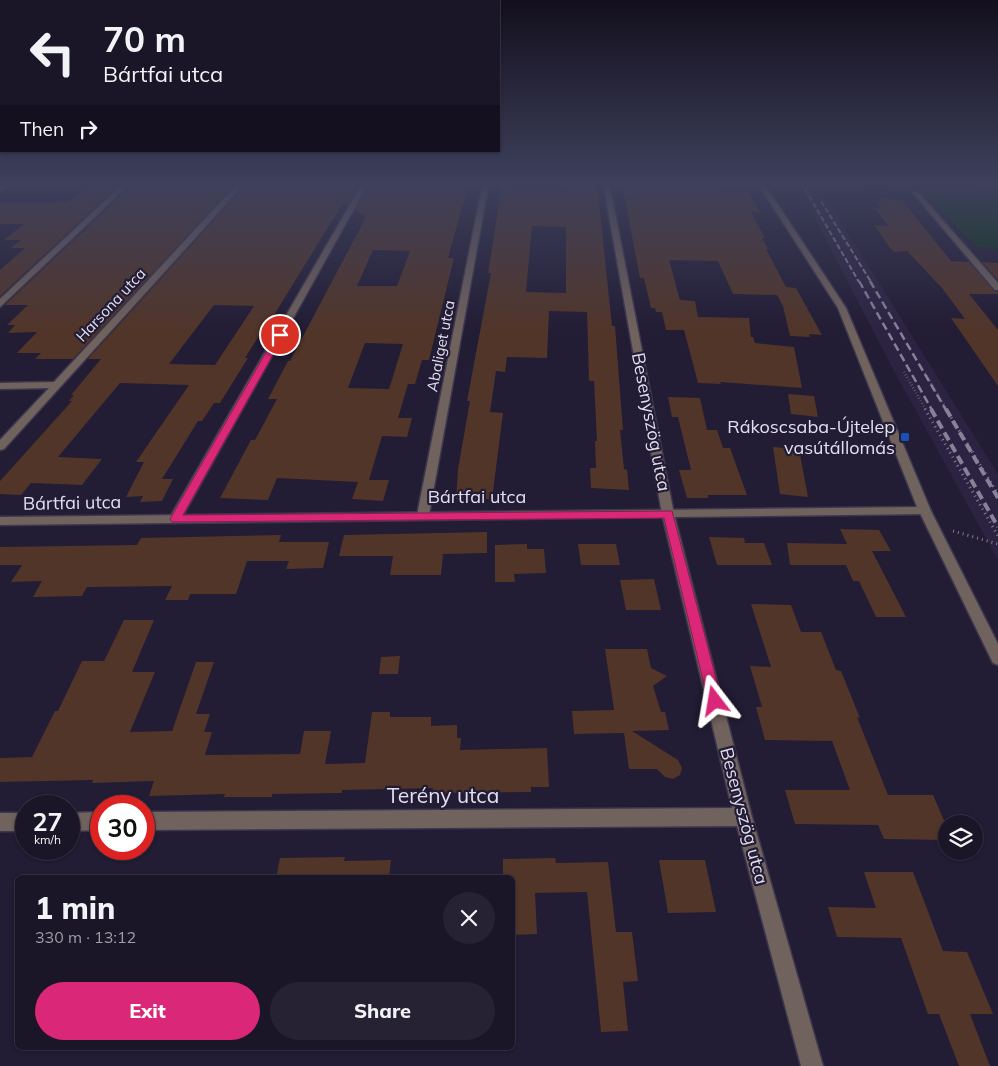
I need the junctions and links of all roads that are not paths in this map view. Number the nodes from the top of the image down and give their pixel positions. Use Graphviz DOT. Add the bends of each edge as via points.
graph roads {
  1 [pos="76,232"];
  2 [pos="198,232"];
  3 [pos="338,232"];
  4 [pos="477,232"];
  5 [pos="615,232"];
  6 [pos="792,232"];
  7 [pos="949,232"];
  8 [pos="998,288"];
  9 [pos="0,304"];
  10 [pos="56,385"];
  11 [pos="0,386"];
  12 [pos="0,446"];
  13 [pos="925,512"];
  14 [pos="668,514"];
  15 [pos="423,515"];
  16 [pos="176,519"];
  17 [pos="0,521"];
  18 [pos="998,659"];
  19 [pos="743,817"];
  20 [pos="155,821"];
  21 [pos="0,822"];
  22 [pos="15,822"];
  23 [pos="812,1066"];
  1 -- 9 [label="street"];
  2 -- 10 [label="street, Harsona utca"];
  3 -- 16 [label="street"];
  4 -- 15 [label="street, Abaliget utca"];
  5 -- 14 [label="street, Besenyszög utca"];
  6 -- 13 [label="street" via="842,308"];
  7 -- 8 [label="street"];
  10 -- 11 [label="street"];
  10 -- 12 [label="street, Harsona utca"];
  13 -- 14 [label="street, Bártfai utca"];
  13 -- 18 [label="street"];
  14 -- 15 [label="street, Bártfai utca"];
  14 -- 19 [label="street, Besenyszög utca"];
  15 -- 16 [label="street, Bártfai utca"];
  16 -- 17 [label="street, Bártfai utca"];
  19 -- 20 [label="street, Terény utca"];
  19 -- 23 [label="street, Besenyszög utca"];
  21 -- 22 [label="street"];
}
